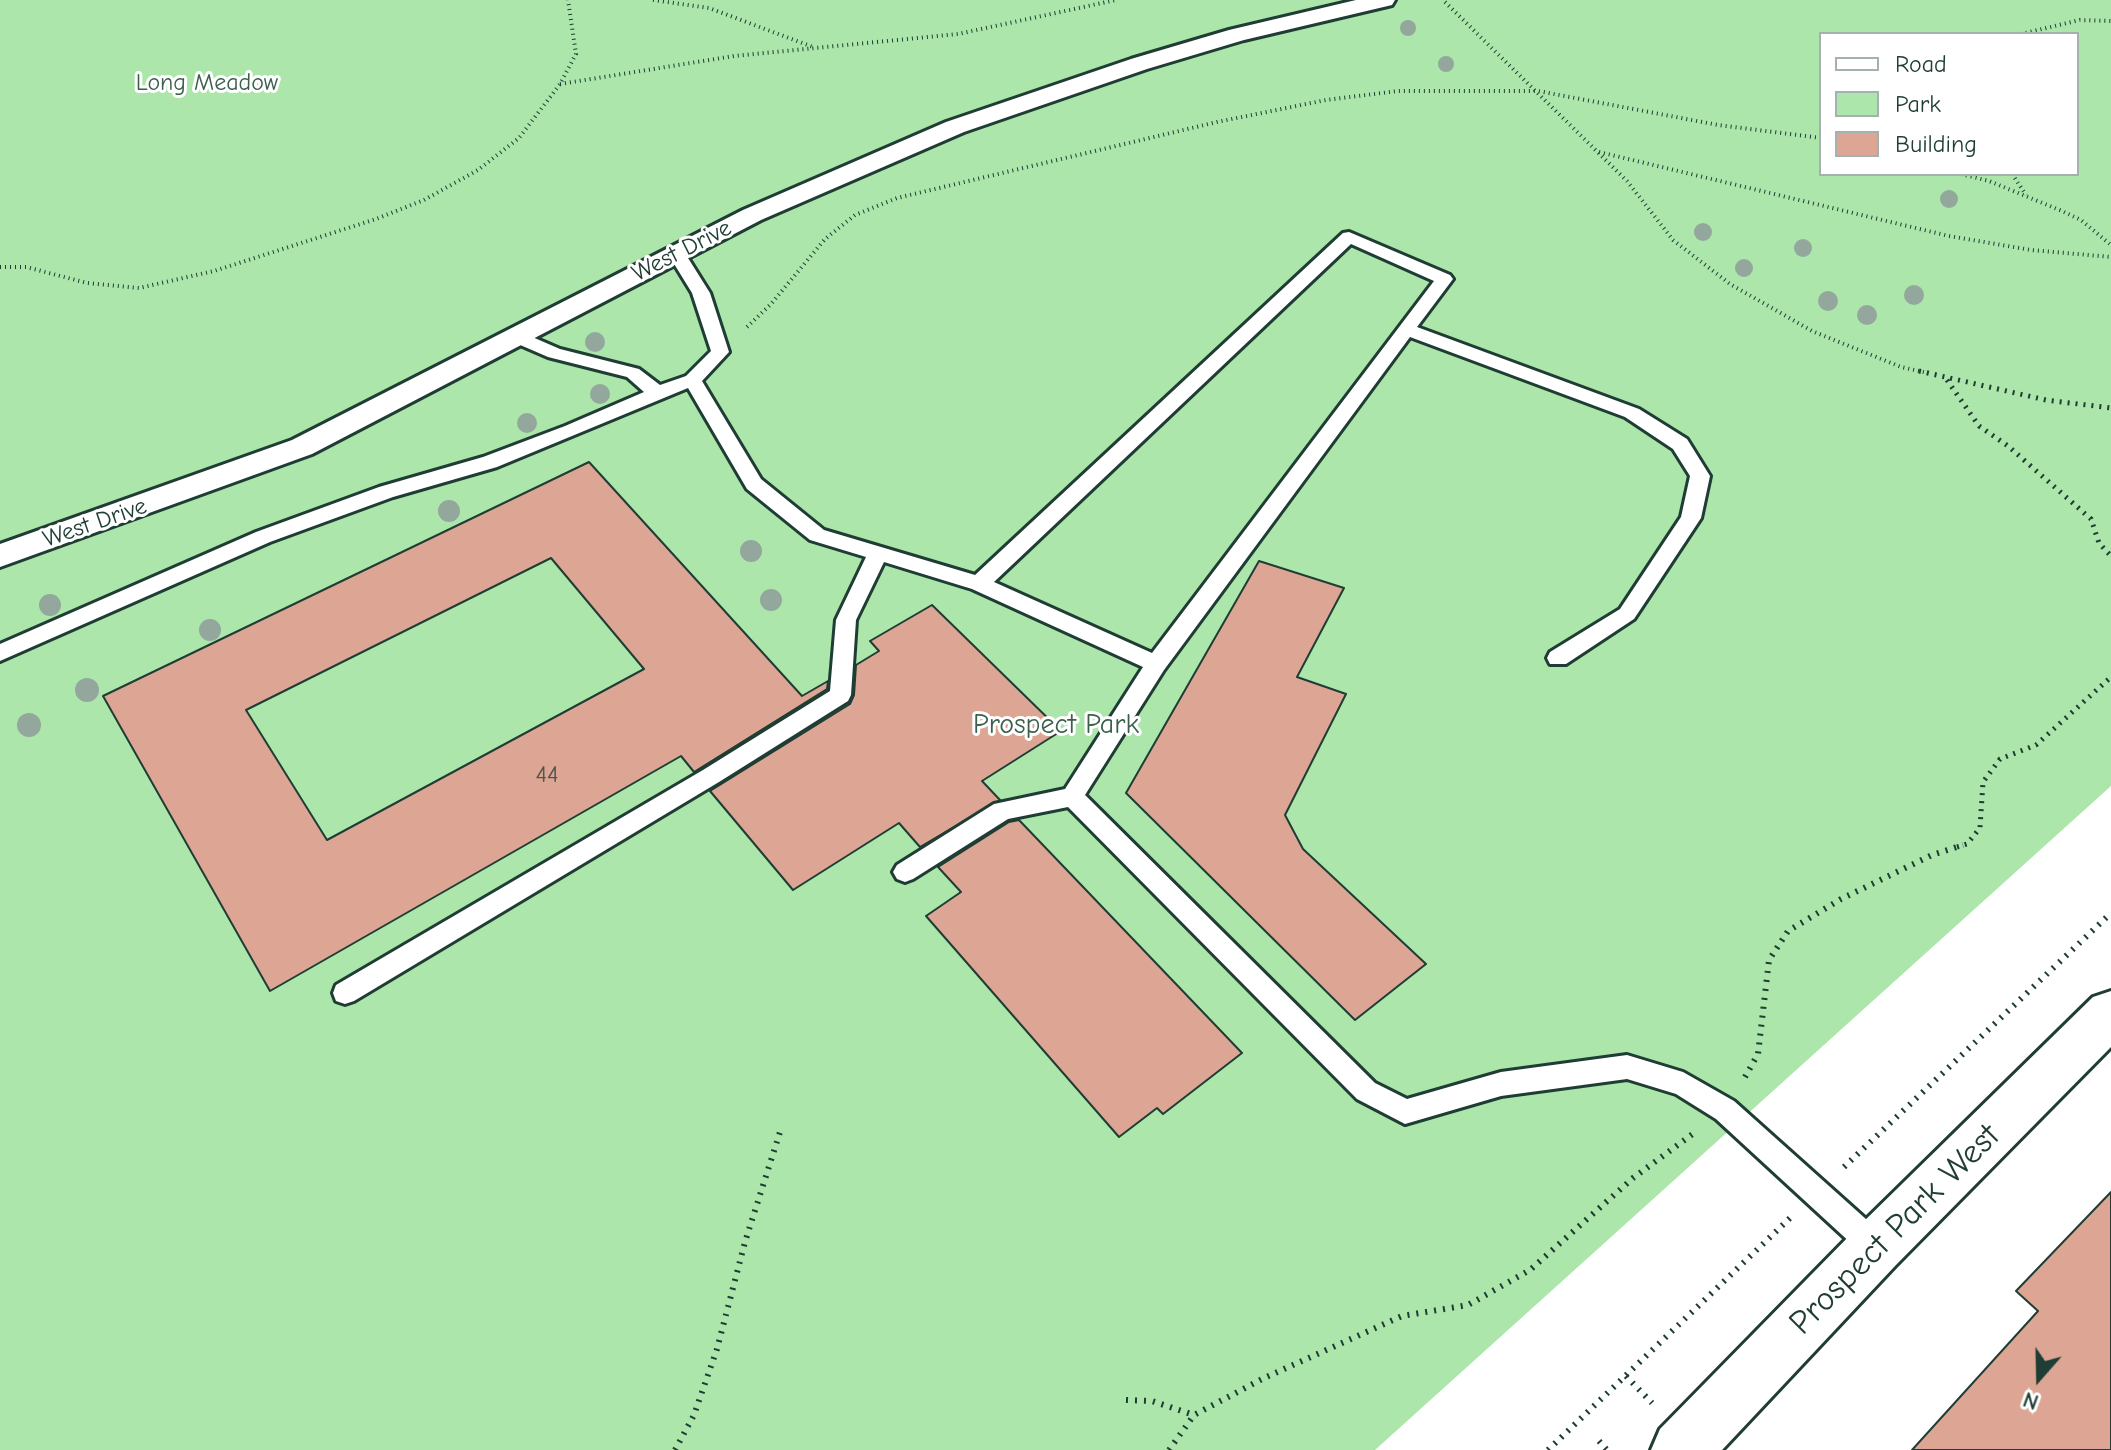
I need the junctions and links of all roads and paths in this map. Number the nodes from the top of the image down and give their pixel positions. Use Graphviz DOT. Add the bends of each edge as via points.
graph roads {
  1 [pos="568,0"];
  2 [pos="653,0"];
  3 [pos="1116,0"];
  4 [pos="1384,0"];
  5 [pos="1445,2"];
  6 [pos="2111,21"];
  7 [pos="2029,32"];
  8 [pos="818,49"];
  9 [pos="560,84"];
  10 [pos="1538,91"];
  11 [pos="1819,138"];
  12 [pos="1598,152"];
  13 [pos="1967,176"];
  14 [pos="2013,176"];
  15 [pos="2026,196"];
  16 [pos="2111,245"];
  17 [pos="677,254"];
  18 [pos="2111,257"];
  19 [pos="0,267"];
  20 [pos="1406,329"];
  21 [pos="517,337"];
  22 [pos="720,352"];
  23 [pos="692,380"];
  24 [pos="1946,380"];
  25 [pos="657,393"];
  26 [pos="2111,408"];
  27 [pos="878,553"];
  28 [pos="0,556"];
  29 [pos="2111,556"];
  30 [pos="979,584"];
  31 [pos="0,653"];
  32 [pos="1558,658"];
  33 [pos="1156,664"];
  34 [pos="2111,677"];
  35 [pos="1072,797"];
  36 [pos="905,872"];
  37 [pos="345,993"];
  38 [pos="2111,1013"];
  39 [pos="1725,1110"];
  40 [pos="780,1132"];
  41 [pos="1876,1247"];
  42 [pos="1126,1400"];
  43 [pos="1194,1415"];
  44 [pos="1599,1441"];
  45 [pos="675,1450"];
  46 [pos="1169,1450"];
  47 [pos="1607,1450"];
  48 [pos="1681,1450"];
  1 -- 9 [label="path" via="576,54"];
  2 -- 8 [label="path" via="709,8"];
  3 -- 8 [label="path" via="958,34"];
  4 -- 17 [label="street, West Drive" via="1237,35 1010,107 826,182"];
  5 -- 10 [label="path"];
  6 -- 7 [label="path" via="2080,20"];
  8 -- 9 [label="path" via="734,56"];
  9 -- 19 [label="path" via="519,138 478,170 376,219 214,271 139,288"];
  10 -- 11 [label="path"];
  10 -- 12 [label="path"];
  10 -- 22 [label="path" via="1398,91 1326,100 897,198 855,215 825,239 771,304"];
  12 -- 18 [label="path" via="1962,238"];
  12 -- 24 [label="path" via="1673,240 1730,284 1812,331"];
  13 -- 15 [label="path"];
  14 -- 15 [label="path"];
  15 -- 16 [label="path" via="2081,220"];
  17 -- 21 [label="street, West Drive"];
  17 -- 22 [label="lane" via="701,293"];
  20 -- 30 [label="lane" via="1444,279 1349,237"];
  20 -- 32 [label="lane" via="1632,413 1680,444 1700,476 1691,518 1627,614"];
  20 -- 33 [label="lane"];
  21 -- 25 [label="lane" via="554,353 633,373"];
  21 -- 28 [label="street, West Drive" via="302,447"];
  22 -- 23 [label="lane"];
  23 -- 25 [label="lane"];
  23 -- 27 [label="lane" via="754,484 817,535"];
  24 -- 26 [label="path"];
  24 -- 29 [label="path" via="1979,426 2091,519 2099,543"];
  25 -- 31 [label="lane" via="490,462 386,492 263,537"];
  27 -- 30 [label="lane"];
  27 -- 37 [label="lane" via="846,620 840,695"];
  30 -- 33 [label="lane"];
  33 -- 35 [label="lane"];
  34 -- 39 [label="path" via="2036,745 2000,759 1983,782 1980,828 1967,844 1919,861 1788,931 1769,960 1758,1054"];
  35 -- 36 [label="lane" via="1002,811"];
  35 -- 39 [label="lane" via="1366,1091 1405,1112 1501,1084 1627,1067 1683,1084"];
  38 -- 41 [label="street, Prospect Park West"];
  39 -- 41 [label="lane"];
  39 -- 43 [label="path" via="1633,1178 1530,1270 1468,1305 1402,1316"];
  40 -- 45 [label="path" via="717,1349 694,1415"];
  41 -- 48 [label="street, Prospect Park West"];
  42 -- 43 [label="path" via="1152,1401"];
  43 -- 46 [label="path"];
  44 -- 47 [label="path"];
}
